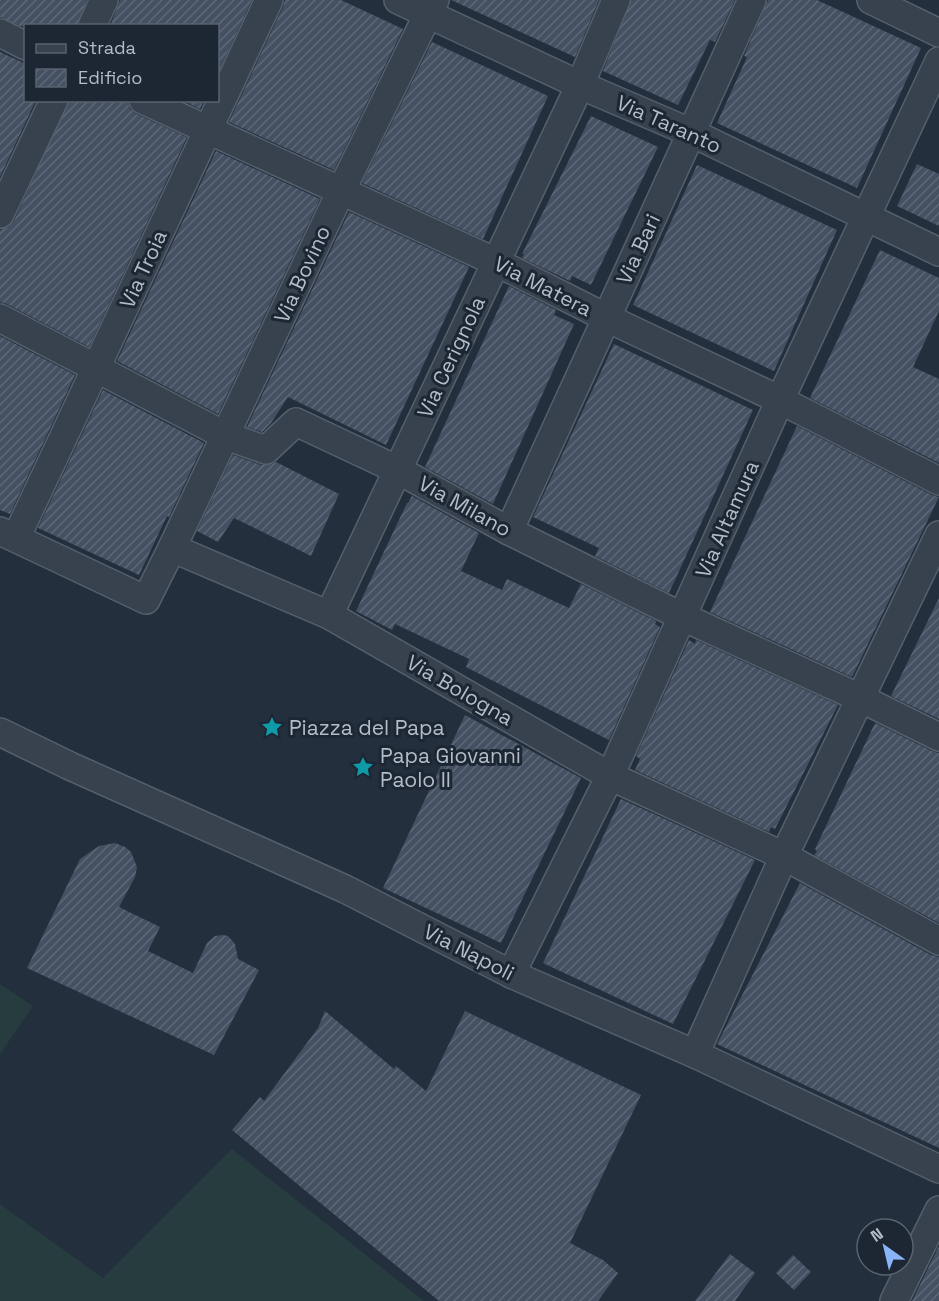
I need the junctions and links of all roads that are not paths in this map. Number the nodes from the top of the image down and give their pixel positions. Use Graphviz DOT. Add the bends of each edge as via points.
graph roads {
  1 [pos="105,0"];
  2 [pos="269,0"];
  3 [pos="398,0"];
  4 [pos="616,0"];
  5 [pos="752,0"];
  6 [pos="871,0"];
  7 [pos="432,7"];
  8 [pos="93,24"];
  9 [pos="0,33"];
  10 [pos="939,33"];
  11 [pos="24,45"];
  12 [pos="939,61"];
  13 [pos="580,85"];
  14 [pos="53,102"];
  15 [pos="147,102"];
  16 [pos="209,130"];
  17 [pos="692,133"];
  18 [pos="341,191"];
  19 [pos="0,214"];
  20 [pos="867,218"];
  21 [pos="939,252"];
  22 [pos="496,262"];
  23 [pos="0,318"];
  24 [pos="607,318"];
  25 [pos="96,368"];
  26 [pos="780,400"];
  27 [pos="226,436"];
  28 [pos="398,470"];
  29 [pos="939,481"];
  30 [pos="509,531"];
  31 [pos="8,535"];
  32 [pos="939,535"];
  33 [pos="172,549"];
  34 [pos="329,615"];
  35 [pos="683,617"];
  36 [pos="860,698"];
  37 [pos="0,732"];
  38 [pos="939,737"];
  39 [pos="610,776"];
  40 [pos="784,856"];
  41 [pos="939,940"];
  42 [pos="512,974"];
  43 [pos="694,1054"];
  44 [pos="939,1169"];
  45 [pos="939,1210"];
  46 [pos="894,1301"];
  1 -- 8 [label="street"];
  2 -- 16 [label="street, Via Troia"];
  3 -- 7 [label="street, Via Taranto"];
  4 -- 13 [label="street, Via Cerignola"];
  5 -- 17 [label="street, Via Bari"];
  6 -- 10 [label="street"];
  7 -- 13 [label="street, Via Taranto"];
  7 -- 18 [label="street, Via Bovino"];
  9 -- 11 [label="street"];
  12 -- 20 [label="street, Via Altamura"];
  13 -- 17 [label="street, Via Taranto"];
  13 -- 22 [label="street, Via Cerignola"];
  14 -- 19 [label="street"];
  15 -- 16 [label="street, Via Matera"];
  16 -- 18 [label="street, Via Matera"];
  16 -- 25 [label="street, Via Troia"];
  17 -- 20 [label="street, Via Taranto"];
  17 -- 24 [label="street, Via Bari"];
  18 -- 22 [label="street, Via Matera"];
  18 -- 27 [label="street, Via Bovino"];
  20 -- 21 [label="street, Via Taranto"];
  20 -- 26 [label="street, Via Altamura"];
  22 -- 24 [label="street, Via Matera"];
  22 -- 28 [label="street, Via Cerignola"];
  23 -- 25 [label="street, Via Milano"];
  24 -- 26 [label="street, Via Matera"];
  24 -- 30 [label="street, Via Bari"];
  25 -- 27 [label="street, Via Milano"];
  25 -- 31 [label="street, Via Troia"];
  26 -- 29 [label="street, Via Matera"];
  26 -- 35 [label="street, Via Altamura"];
  27 -- 28 [label="street, Via Milano" via="266,450 296,422"];
  27 -- 33 [label="street, Via Bovino"];
  28 -- 30 [label="street, Via Milano"];
  28 -- 34 [label="street, Via Cerignola"];
  30 -- 35 [label="street, Via Milano"];
  31 -- 33 [label="street" via="146,600"];
  32 -- 36 [label="street"];
  33 -- 34 [label="street, Via Bologna"];
  34 -- 39 [label="street, Via Bologna"];
  35 -- 36 [label="street, Via Milano"];
  35 -- 39 [label="street, Via Altamura"];
  36 -- 38 [label="street, Via Milano"];
  36 -- 40 [label="street"];
  37 -- 42 [label="street, Via Napoli" via="345,889"];
  39 -- 40 [label="street, Via Bologna"];
  39 -- 42 [label="street, Via Altamura"];
  40 -- 41 [label="street, Via Bologna"];
  40 -- 43 [label="street"];
  42 -- 43 [label="street, Via Napoli"];
  43 -- 44 [label="street, Via Napoli"];
  45 -- 46 [label="street"];
}
